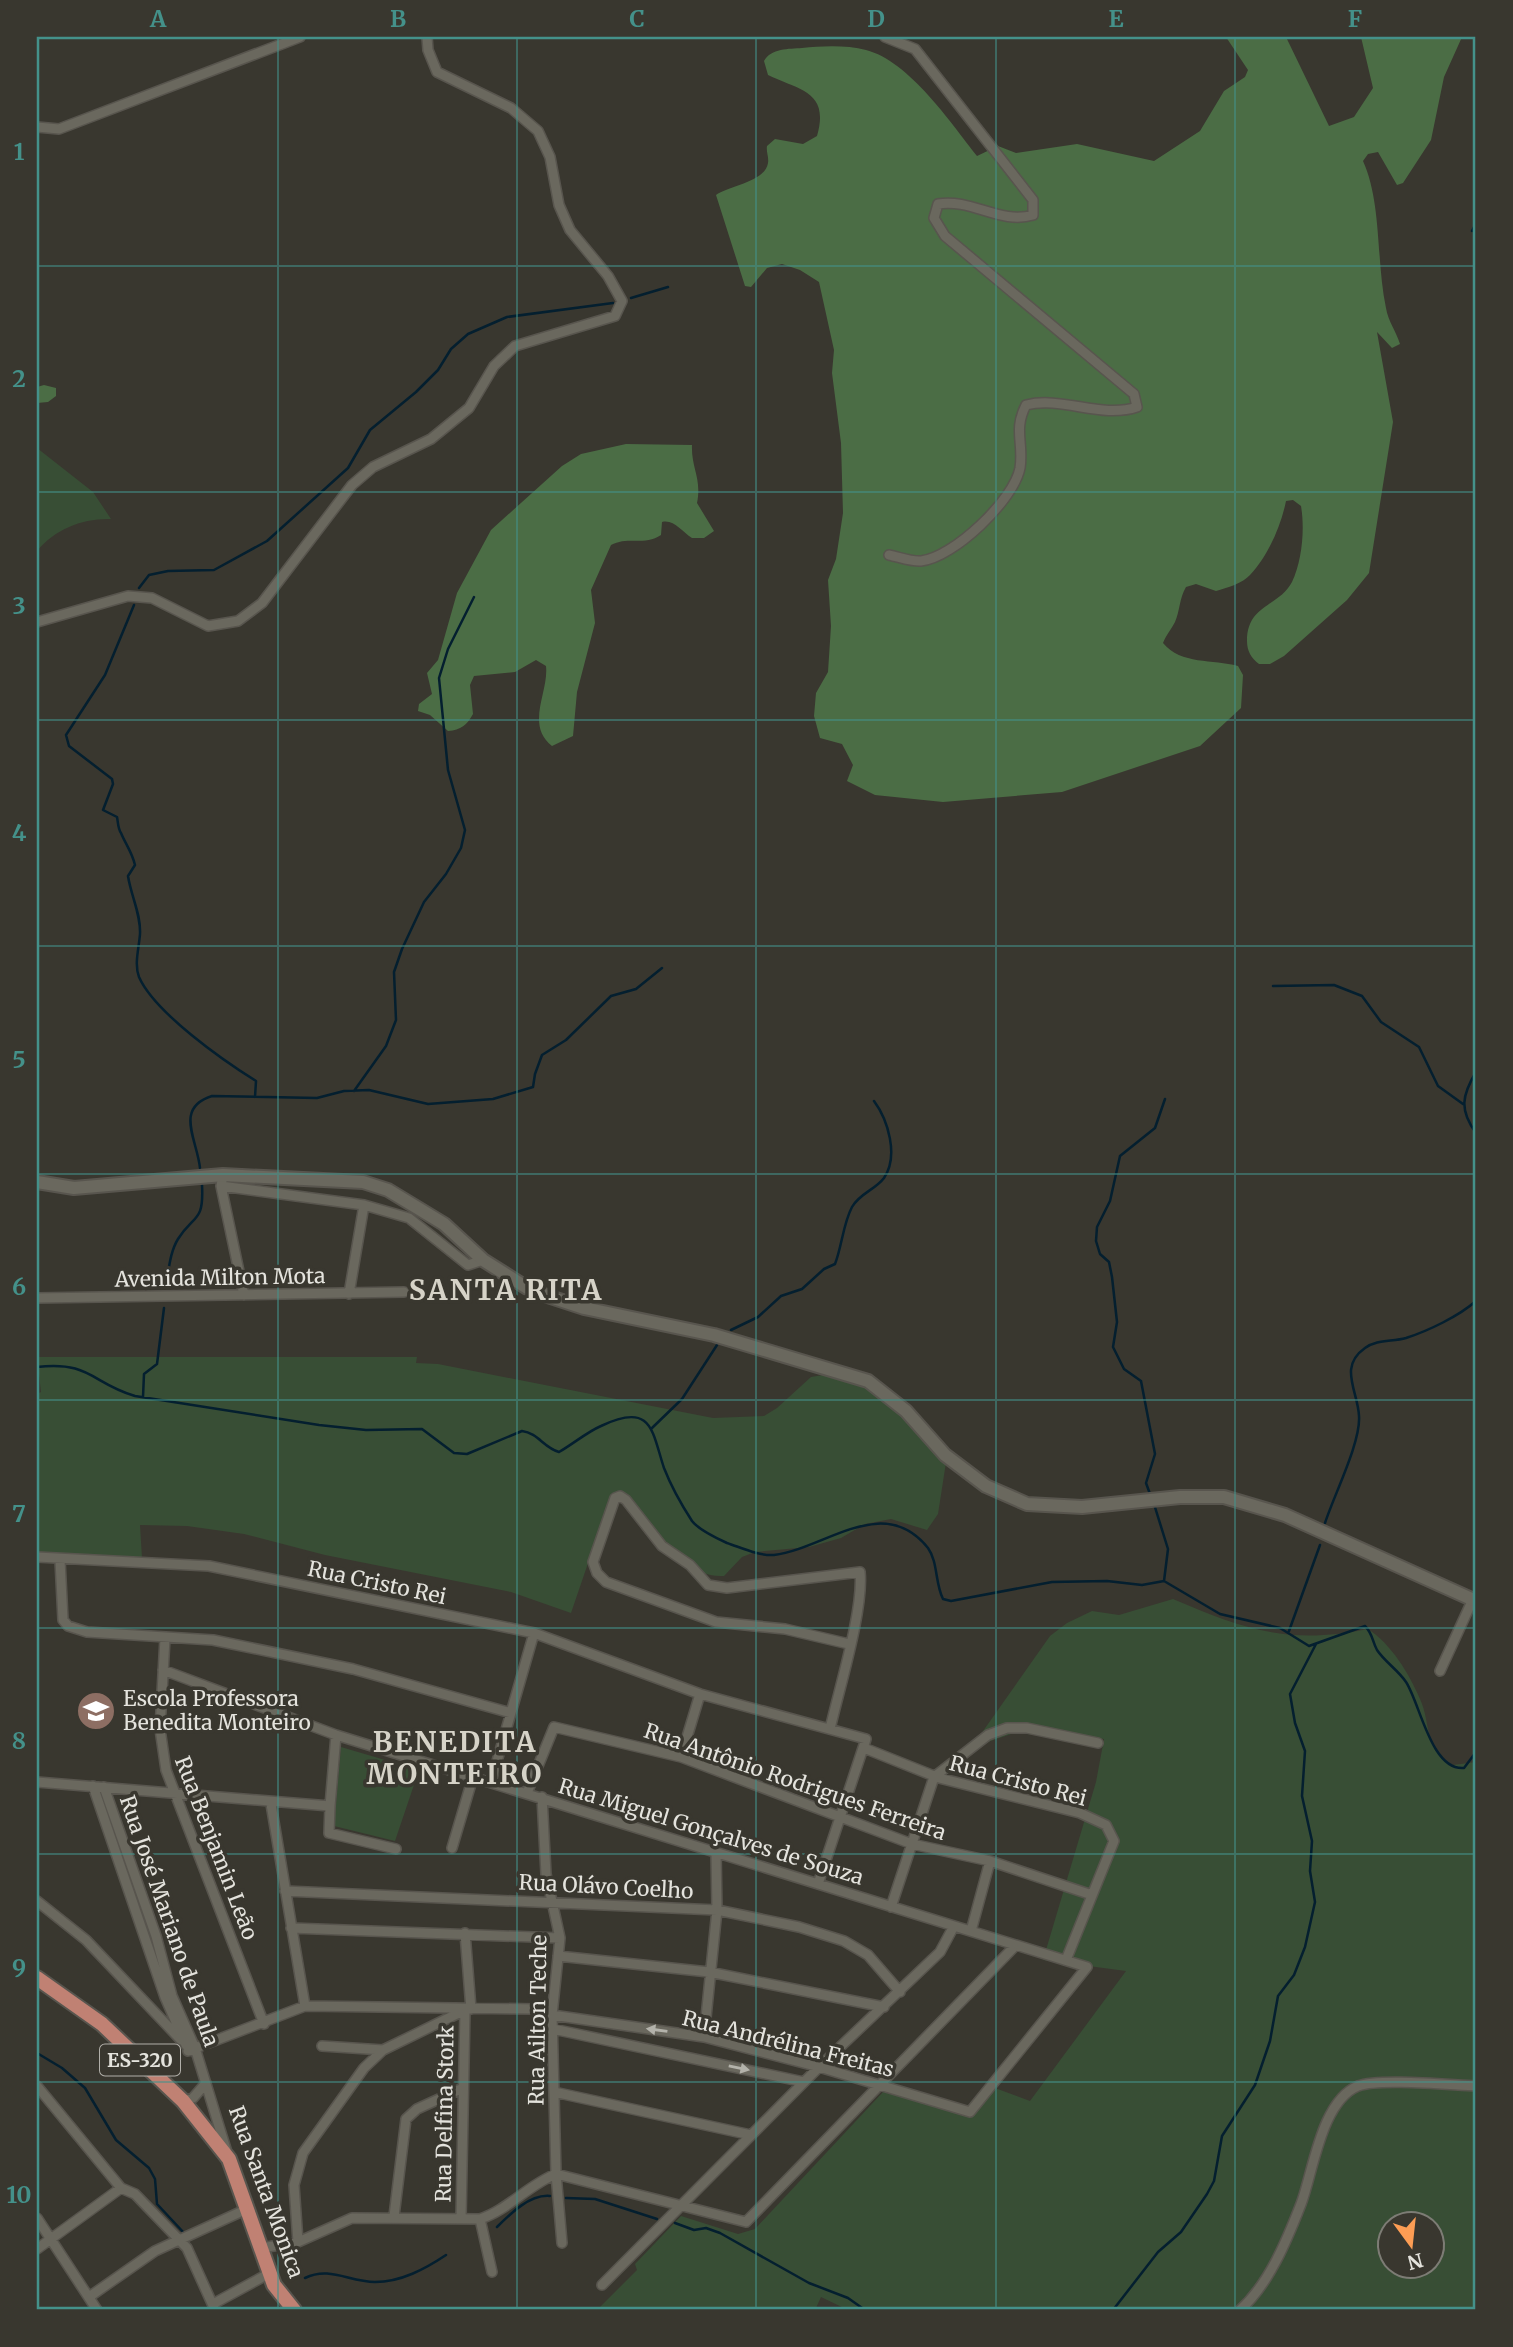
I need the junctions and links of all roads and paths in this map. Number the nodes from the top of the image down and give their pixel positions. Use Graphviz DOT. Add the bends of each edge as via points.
graph roads {
  1 [pos="300,37"];
  2 [pos="428,37"];
  3 [pos="885,37"];
  4 [pos="37,127"];
  5 [pos="890,555"];
  6 [pos="37,622"];
  7 [pos="222,1181"];
  8 [pos="37,1182"];
  9 [pos="364,1205"];
  10 [pos="483,1260"];
  11 [pos="404,1292"];
  12 [pos="349,1294"];
  13 [pos="244,1295"];
  14 [pos="37,1298"];
  15 [pos="37,1557"];
  16 [pos="60,1560"];
  17 [pos="1475,1600"];
  18 [pos="534,1633"];
  19 [pos="165,1639"];
  20 [pos="849,1644"];
  21 [pos="163,1671"];
  22 [pos="1440,1671"];
  23 [pos="700,1694"];
  24 [pos="511,1713"];
  25 [pos="830,1729"];
  26 [pos="336,1735"];
  27 [pos="865,1744"];
  28 [pos="1098,1744"];
  29 [pos="681,1758"];
  30 [pos="474,1777"];
  31 [pos="934,1777"];
  32 [pos="37,1782"];
  33 [pos="491,1782"];
  34 [pos="93,1786"];
  35 [pos="104,1787"];
  36 [pos="176,1793"];
  37 [pos="527,1793"];
  38 [pos="542,1797"];
  39 [pos="271,1804"];
  40 [pos="330,1806"];
  41 [pos="841,1815"];
  42 [pos="912,1844"];
  43 [pos="452,1848"];
  44 [pos="396,1849"];
  45 [pos="120,1850"];
  46 [pos="716,1853"];
  47 [pos="990,1861"];
  48 [pos="818,1884"];
  49 [pos="285,1891"];
  50 [pos="1091,1895"];
  51 [pos="37,1901"];
  52 [pos="552,1901"];
  53 [pos="891,1907"];
  54 [pos="717,1910"];
  55 [pos="954,1926"];
  56 [pos="291,1928"];
  57 [pos="971,1931"];
  58 [pos="465,1933"];
  59 [pos="559,1938"];
  60 [pos="1016,1945"];
  61 [pos="558,1956"];
  62 [pos="1066,1960"];
  63 [pos="709,1972"];
  64 [pos="37,1978"];
  65 [pos="900,1993"];
  66 [pos="169,1996"];
  67 [pos="149,2005"];
  68 [pos="305,2006"];
  69 [pos="884,2007"];
  70 [pos="468,2010"];
  71 [pos="552,2015"];
  72 [pos="264,2024"];
  73 [pos="553,2029"];
  74 [pos="704,2037"];
  75 [pos="322,2046"];
  76 [pos="190,2048"];
  77 [pos="383,2050"];
  78 [pos="819,2067"];
  79 [pos="804,2082"];
  80 [pos="206,2084"];
  81 [pos="880,2085"];
  82 [pos="37,2086"];
  83 [pos="1476,2086"];
  84 [pos="463,2088"];
  85 [pos="554,2092"];
  86 [pos="183,2101"];
  87 [pos="970,2112"];
  88 [pos="751,2135"];
  89 [pos="229,2159"];
  90 [pos="556,2174"];
  91 [pos="121,2188"];
  92 [pos="681,2205"];
  93 [pos="247,2208"];
  94 [pos="394,2216"];
  95 [pos="37,2217"];
  96 [pos="461,2218"];
  97 [pos="481,2219"];
  98 [pos="51,2238"];
  99 [pos="176,2240"];
  100 [pos="298,2242"];
  101 [pos="562,2244"];
  102 [pos="261,2248"];
  103 [pos="37,2249"];
  104 [pos="492,2272"];
  105 [pos="270,2273"];
  106 [pos="602,2285"];
  107 [pos="89,2297"];
  108 [pos="214,2307"];
  109 [pos="97,2310"];
  110 [pos="294,2310"];
  111 [pos="1240,2310"];
  1 -- 4 [label="street" via="58,129"];
  2 -- 6 [label="street" via="437,72 511,108 538,131 570,230 622,301 615,316 515,346 495,366 469,408 431,439 373,467 352,485 262,603 238,621 208,626 152,598 128,596"];
  3 -- 5 [label="street" via="915,49 1033,200 1033,215 1018,219 954,201 938,204 934,218 945,236 1135,394 1137,407 1122,412 1041,401 1026,405 1018,420 1020,468 1008,495 968,538 922,561"];
  7 -- 8 [label="main road" via="74,1188"];
  7 -- 9 [label="street"];
  7 -- 10 [label="main road" via="363,1182 388,1190 444,1224"];
  7 -- 13 [label="street"];
  9 -- 10 [label="street" via="409,1218 468,1265"];
  9 -- 12 [label="street"];
  10 -- 17 [label="main road" via="532,1291 584,1308 714,1335 868,1381 906,1411 945,1455 986,1486 1027,1504 1082,1507 1180,1497 1234,1500 1285,1515"];
  11 -- 12 [label="street, Avenida Milton Mota"];
  12 -- 13 [label="street, Avenida Milton Mota"];
  13 -- 14 [label="street, Avenida Milton Mota"];
  15 -- 16 [label="street, Rua Cristo Rei"];
  16 -- 18 [label="street, Rua Cristo Rei" via="209,1566"];
  16 -- 19 [label="street" via="63,1620 68,1626"];
  17 -- 22 [label="street"];
  18 -- 23 [label="street, Rua Cristo Rei"];
  18 -- 24 [label="street"];
  19 -- 21 [label="street, Rua Benjamin Leão"];
  19 -- 24 [label="street" via="213,1640 353,1669"];
  20 -- 20 [label="street" via="862,1587 860,1572 727,1588 708,1586 690,1565 662,1546 626,1500 615,1498 593,1562 606,1581 716,1622 785,1629"];
  20 -- 25 [label="street"];
  21 -- 26 [label="street, Rua Miguel Gonçalves de Souza"];
  21 -- 36 [label="street, Rua Benjamin Leão" via="162,1754"];
  23 -- 25 [label="street, Rua Cristo Rei"];
  23 -- 29 [label="street"];
  24 -- 33 [label="street"];
  25 -- 27 [label="street, Rua Cristo Rei"];
  26 -- 30 [label="street, Rua Miguel Gonçalves de Souza"];
  26 -- 40 [label="street"];
  27 -- 31 [label="street, Rua Cristo Rei"];
  27 -- 41 [label="street"];
  28 -- 31 [label="street" via="1007,1728 988,1735"];
  29 -- 37 [label="street, Rua Antônio Rodrigues Ferreira" via="554,1727"];
  29 -- 41 [label="street, Rua Antônio Rodrigues Ferreira"];
  30 -- 33 [label="street, Rua Miguel Gonçalves de Souza"];
  30 -- 43 [label="street"];
  31 -- 42 [label="street"];
  31 -- 50 [label="street, Rua Cristo Rei" via="1080,1813 1106,1825 1114,1841"];
  32 -- 34 [label="street"];
  33 -- 37 [label="street, Rua Miguel Gonçalves de Souza"];
  34 -- 35 [label="street"];
  34 -- 45 [label="street, Rua José Mariano de Paula"];
  35 -- 36 [label="street"];
  35 -- 45 [label="street, Rua José Mariano de Paula"];
  36 -- 39 [label="street"];
  36 -- 72 [label="street, Rua Benjamin Leão"];
  37 -- 38 [label="street, Rua Miguel Gonçalves de Souza"];
  38 -- 46 [label="street, Rua Miguel Gonçalves de Souza"];
  38 -- 52 [label="street, Rua Ailton Teche"];
  39 -- 40 [label="street"];
  39 -- 49 [label="street"];
  40 -- 44 [label="street" via="328,1833"];
  41 -- 42 [label="street, Rua Antônio Rodrigues Ferreira"];
  41 -- 48 [label="street"];
  42 -- 47 [label="street, Rua Antônio Rodrigues Ferreira"];
  42 -- 53 [label="street"];
  45 -- 66 [label="street, Rua José Mariano de Paula"];
  46 -- 48 [label="street, Rua Miguel Gonçalves de Souza"];
  46 -- 54 [label="street"];
  47 -- 50 [label="street, Rua Antônio Rodrigues Ferreira"];
  47 -- 57 [label="street"];
  48 -- 53 [label="street, Rua Miguel Gonçalves de Souza"];
  49 -- 52 [label="street, Rua Olávo Coelho"];
  49 -- 56 [label="street"];
  50 -- 62 [label="street, Rua Cristo Rei"];
  51 -- 67 [label="street" via="86,1940"];
  52 -- 54 [label="street, Rua Olávo Coelho"];
  52 -- 59 [label="street, Rua Ailton Teche"];
  53 -- 55 [label="street, Rua Miguel Gonçalves de Souza"];
  54 -- 63 [label="street"];
  54 -- 65 [label="street, Rua Olávo Coelho" via="844,1941 868,1955"];
  55 -- 57 [label="street, Rua Miguel Gonçalves de Souza"];
  55 -- 65 [label="street" via="940,1952"];
  56 -- 58 [label="street"];
  56 -- 68 [label="street"];
  57 -- 60 [label="street, Rua Miguel Gonçalves de Souza"];
  58 -- 59 [label="street"];
  58 -- 70 [label="street"];
  59 -- 61 [label="street, Rua Ailton Teche"];
  60 -- 62 [label="street, Rua Miguel Gonçalves de Souza"];
  60 -- 81 [label="street"];
  61 -- 63 [label="street"];
  61 -- 71 [label="street, Rua Ailton Teche"];
  62 -- 87 [label="street, Rua Miguel Gonçalves de Souza" via="1087,1967"];
  63 -- 69 [label="street"];
  63 -- 74 [label="street"];
  64 -- 86 [label="main road, ES-320" via="93,2016"];
  65 -- 69 [label="street"];
  66 -- 67 [label="street"];
  66 -- 76 [label="street, Rua José Mariano de Paula"];
  67 -- 76 [label="street"];
  68 -- 70 [label="street, Rua Andrélina Freitas"];
  68 -- 72 [label="street, Rua Andrélina Freitas"];
  69 -- 78 [label="street"];
  70 -- 71 [label="street, Rua Andrélina Freitas" via="537,2009"];
  70 -- 77 [label="street"];
  70 -- 84 [label="street, Rua Delfina Stork"];
  71 -- 73 [label="street, Rua Ailton Teche"];
  74 -- 71 [label="street, Rua Andrélina Freitas, one-way"];
  72 -- 76 [label="street, Rua Andrélina Freitas"];
  73 -- 79 [label="street, Rua Andrélina Freitas, one-way"];
  73 -- 85 [label="street, Rua Ailton Teche"];
  74 -- 78 [label="street, Rua Andrélina Freitas"];
  75 -- 77 [label="street"];
  76 -- 80 [label="street, Rua Santa Monica"];
  77 -- 100 [label="street" via="364,2068 303,2153 295,2185"];
  78 -- 79 [label="street"];
  78 -- 81 [label="street, Rua Andrélina Freitas"];
  79 -- 88 [label="street"];
  80 -- 86 [label="street, Rua Santa Monica" via="193,2098"];
  80 -- 89 [label="street, Rua Santa Monica"];
  81 -- 87 [label="street, Rua Andrélina Freitas"];
  81 -- 92 [label="street" via="746,2222"];
  82 -- 91 [label="street"];
  83 -- 111 [label="street" via="1358,2086 1344,2097 1317,2139 1302,2202 1277,2257 1253,2298"];
  84 -- 94 [label="street" via="417,2109 406,2119"];
  84 -- 96 [label="street, Rua Delfina Stork"];
  85 -- 88 [label="street"];
  85 -- 90 [label="street, Rua Ailton Teche"];
  86 -- 89 [label="main road, ES-320"];
  88 -- 92 [label="street"];
  89 -- 93 [label="main road, Rua Santa Monica / ES-320"];
  90 -- 92 [label="street"];
  90 -- 97 [label="street" via="514,2197 497,2214"];
  90 -- 101 [label="street, Rua Ailton Teche"];
  91 -- 98 [label="street"];
  91 -- 99 [label="street" via="135,2194"];
  92 -- 106 [label="street"];
  93 -- 99 [label="street"];
  93 -- 102 [label="main road, Rua Santa Monica / ES-320"];
  94 -- 96 [label="street"];
  94 -- 100 [label="street" via="352,2218"];
  95 -- 98 [label="street"];
  96 -- 97 [label="street"];
  97 -- 104 [label="street"];
  98 -- 103 [label="street"];
  98 -- 107 [label="street"];
  99 -- 107 [label="street"];
  99 -- 108 [label="street" via="187,2248"];
  100 -- 102 [label="street"];
  102 -- 105 [label="main road, Rua Santa Monica / ES-320"];
  105 -- 108 [label="street"];
  105 -- 110 [label="main road, Rua Santa Monica / ES-320"];
  107 -- 109 [label="street"];
}
